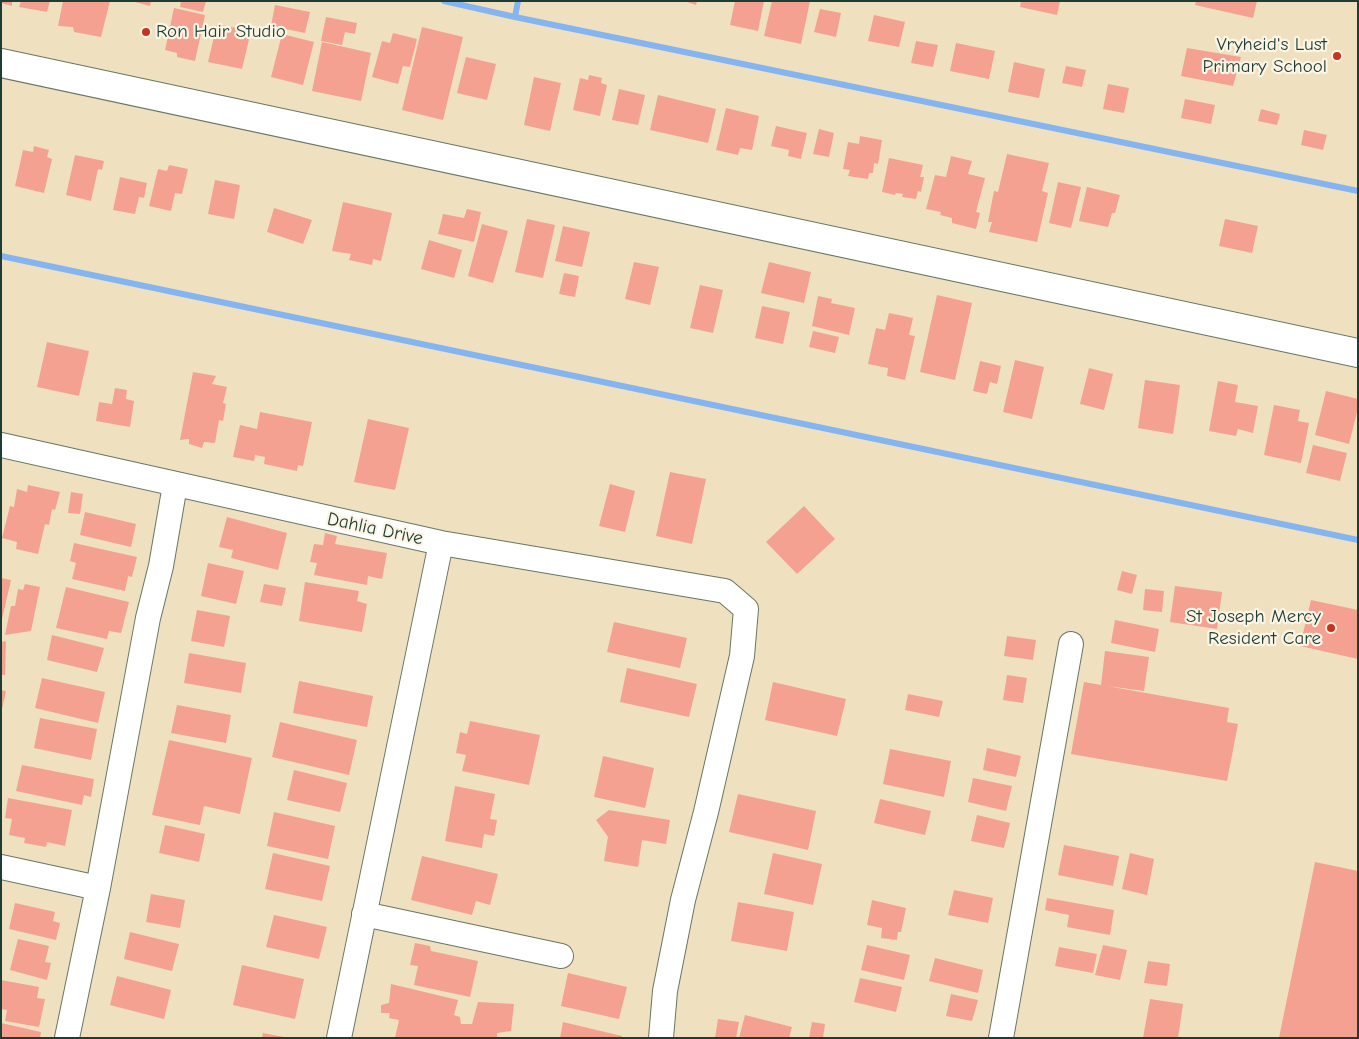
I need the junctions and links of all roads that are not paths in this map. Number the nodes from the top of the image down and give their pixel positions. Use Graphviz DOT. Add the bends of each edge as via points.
graph roads {
  1 [pos="1,63"];
  2 [pos="1358,353"];
  3 [pos="1,445"];
  4 [pos="175,485"];
  5 [pos="441,543"];
  6 [pos="1071,644"];
  7 [pos="1,867"];
  8 [pos="98,888"];
  9 [pos="364,914"];
  10 [pos="561,956"];
  11 [pos="67,1038"];
  12 [pos="339,1038"];
  13 [pos="661,1038"];
  14 [pos="1001,1038"];
  1 -- 2 [label="main road"];
  3 -- 4 [label="street, Dahlia Drive"];
  4 -- 5 [label="street, Dahlia Drive"];
  4 -- 8 [label="street"];
  5 -- 9 [label="street"];
  5 -- 13 [label="street, Dahlia Drive" via="726,591 746,609 742,656 683,900 665,991"];
  6 -- 14 [label="street"];
  7 -- 8 [label="street"];
  8 -- 11 [label="street"];
  9 -- 10 [label="street"];
  9 -- 12 [label="street"];
}
